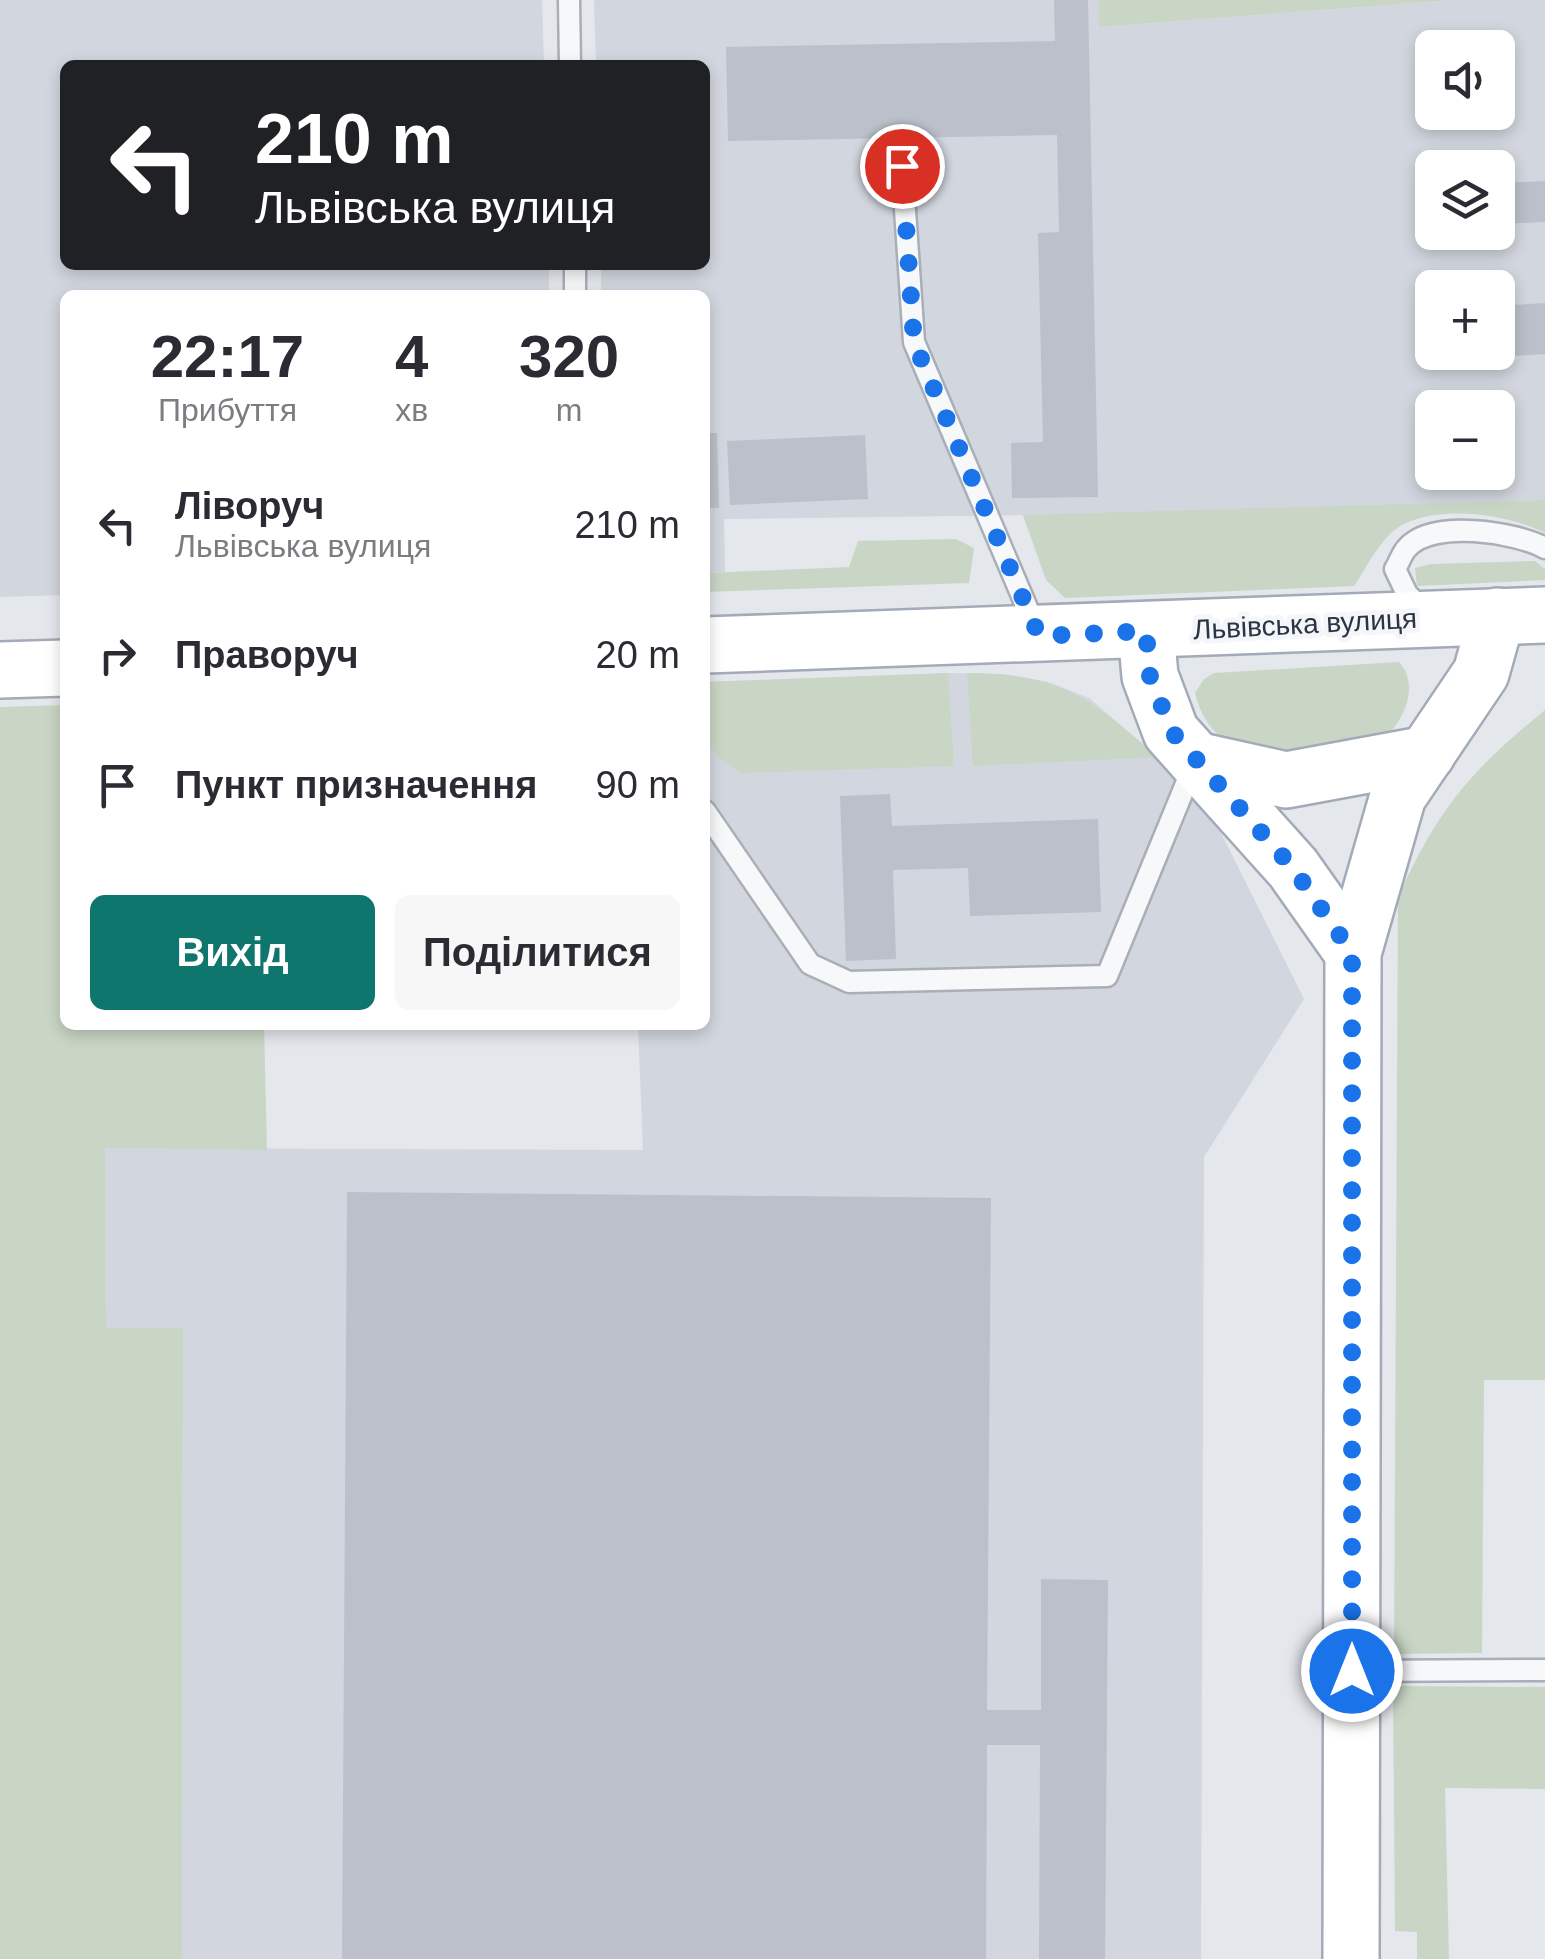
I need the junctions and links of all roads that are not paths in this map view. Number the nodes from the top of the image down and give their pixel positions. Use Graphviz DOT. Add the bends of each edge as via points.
graph roads {
  1 [pos="569,0"];
  2 [pos="570,60"];
  3 [pos="902,166"];
  4 [pos="1545,548"];
  5 [pos="1521,616"];
  6 [pos="1432,618"];
  7 [pos="1146,631"];
  8 [pos="1039,636"];
  9 [pos="710,645"];
  10 [pos="60,668"];
  11 [pos="0,670"];
  12 [pos="1427,754"];
  13 [pos="1196,760"];
  14 [pos="710,819"];
  15 [pos="1352,953"];
  16 [pos="1545,1670"];
  17 [pos="1352,1671"];
  18 [pos="1351,1959"];
  1 -- 2 [label="lane"];
  3 -- 8 [label="lane" via="914,342"];
  4 -- 6 [label="lane" via="1525,537 1474,531 1426,535 1407,547 1395,569 1406,594"];
  5 -- 6 [label="main road, Львівська вулиця"];
  5 -- 12 [label="main road"];
  6 -- 7 [label="main road, Львівська вулиця"];
  7 -- 8 [label="main road, Львівська вулиця"];
  7 -- 13 [label="main road" via="1150,676 1172,732"];
  8 -- 9 [label="main road, Львівська вулиця"];
  10 -- 11 [label="main road"];
  12 -- 13 [label="main road" via="1286,780"];
  12 -- 15 [label="main road" via="1398,796"];
  13 -- 14 [label="lane" via="1107,976 849,982 810,964"];
  13 -- 15 [label="main road" via="1293,868"];
  15 -- 17 [label="main road"];
  16 -- 17 [label="lane"];
  17 -- 18 [label="main road"];
}
